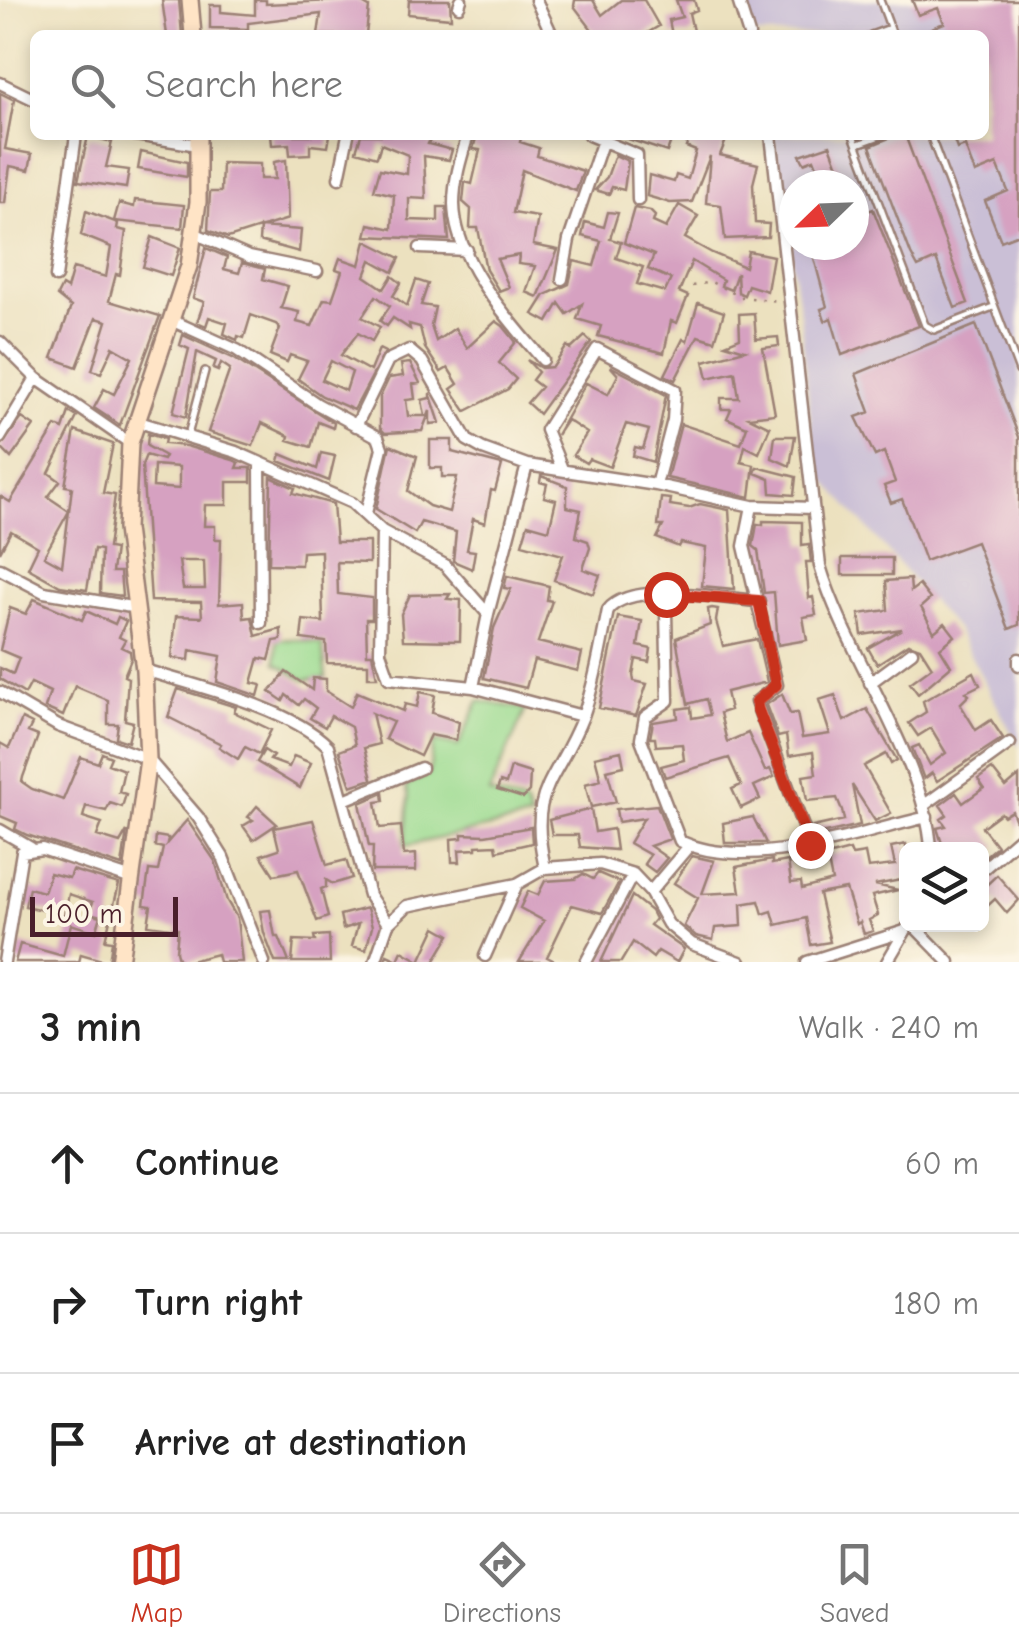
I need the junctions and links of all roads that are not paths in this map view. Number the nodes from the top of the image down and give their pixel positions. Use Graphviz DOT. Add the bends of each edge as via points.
graph roads {
  1 [pos="190,0"];
  2 [pos="536,0"];
  3 [pos="738,0"];
  4 [pos="880,0"];
  5 [pos="193,30"];
  6 [pos="550,30"];
  7 [pos="747,30"];
  8 [pos="892,30"];
  9 [pos="0,83"];
  10 [pos="30,98"];
  11 [pos="75,140"];
  12 [pos="198,140"];
  13 [pos="347,140"];
  14 [pos="466,140"];
  15 [pos="603,140"];
  16 [pos="771,140"];
  17 [pos="856,140"];
  18 [pos="870,140"];
  19 [pos="932,140"];
  20 [pos="857,145"];
  21 [pos="340,178"];
  22 [pos="638,200"];
  23 [pos="194,234"];
  24 [pos="420,248"];
  25 [pos="467,250"];
  26 [pos="317,272"];
  27 [pos="56,277"];
  28 [pos="562,279"];
  29 [pos="993,307"];
  30 [pos="174,321"];
  31 [pos="0,342"];
  32 [pos="543,360"];
  33 [pos="205,371"];
  34 [pos="1019,372"];
  35 [pos="36,378"];
  36 [pos="139,422"];
  37 [pos="356,426"];
  38 [pos="0,438"];
  39 [pos="187,438"];
  40 [pos="130,443"];
  41 [pos="260,462"];
  42 [pos="527,466"];
  43 [pos="562,469"];
  44 [pos="656,485"];
  45 [pos="752,506"];
  46 [pos="813,508"];
  47 [pos="366,514"];
  48 [pos="382,532"];
  49 [pos="0,569"];
  50 [pos="759,601"];
  51 [pos="137,608"];
  52 [pos="666,612"];
  53 [pos="488,614"];
  54 [pos="261,623"];
  55 [pos="912,652"];
  56 [pos="144,670"];
  57 [pos="870,682"];
  58 [pos="473,687"];
  59 [pos="0,692"];
  60 [pos="582,716"];
  61 [pos="1010,743"];
  62 [pos="148,759"];
  63 [pos="421,768"];
  64 [pos="344,800"];
  65 [pos="924,811"];
  66 [pos="0,830"];
  67 [pos="1019,838"];
  68 [pos="930,842"];
  69 [pos="810,845"];
  70 [pos="689,846"];
  71 [pos="31,848"];
  72 [pos="989,864"];
  73 [pos="546,868"];
  74 [pos="632,874"];
  75 [pos="132,879"];
  76 [pos="518,884"];
  77 [pos="650,892"];
  78 [pos="388,924"];
  79 [pos="899,930"];
  80 [pos="906,932"];
  81 [pos="915,932"];
  82 [pos="485,956"];
  83 [pos="4,962"];
  84 [pos="120,962"];
  85 [pos="264,962"];
  86 [pos="375,962"];
  87 [pos="586,962"];
  88 [pos="740,962"];
  89 [pos="806,962"];
  90 [pos="887,962"];
  91 [pos="949,962"];
  1 -- 5 [label="street"];
  2 -- 6 [label="street"];
  3 -- 7 [label="street"];
  4 -- 8 [label="lane"];
  9 -- 10 [label="street"];
  11 -- 27 [label="street"];
  12 -- 23 [label="street"];
  13 -- 21 [label="street"];
  14 -- 25 [label="street" via="454,208"];
  15 -- 22 [label="street" via="637,155"];
  15 -- 28 [label="street"];
  16 -- 46 [label="street"];
  17 -- 20 [label="lane"];
  18 -- 20 [label="lane"];
  19 -- 29 [label="lane"];
  20 -- 29 [label="lane" via="925,325 946,327"];
  23 -- 26 [label="street" via="248,257"];
  23 -- 30 [label="street"];
  24 -- 25 [label="street"];
  25 -- 32 [label="street" via="492,295"];
  29 -- 34 [label="lane"];
  30 -- 36 [label="street"];
  30 -- 37 [label="street" via="237,350"];
  31 -- 35 [label="street"];
  33 -- 39 [label="lane"];
  35 -- 38 [label="street"];
  35 -- 40 [label="street"];
  36 -- 39 [label="street"];
  36 -- 40 [label="street"];
  37 -- 42 [label="street" via="388,360 409,350 422,360 466,440"];
  37 -- 47 [label="street" via="381,442"];
  39 -- 41 [label="street"];
  40 -- 51 [label="street" via="126,529"];
  41 -- 47 [label="street"];
  41 -- 54 [label="street"];
  42 -- 43 [label="street"];
  42 -- 53 [label="street"];
  43 -- 44 [label="street"];
  43 -- 44 [label="street" via="546,430 597,350 675,390"];
  44 -- 45 [label="street"];
  45 -- 46 [label="street"];
  45 -- 50 [label="street" via="744,546"];
  46 -- 57 [label="street" via="830,602"];
  47 -- 48 [label="street"];
  48 -- 53 [label="street" via="444,565"];
  48 -- 58 [label="street" via="382,668 400,682"];
  49 -- 51 [label="street" via="44,592"];
  50 -- 60 [label="street" via="638,594 615,601"];
  50 -- 69 [label="street" via="776,685 756,702"];
  51 -- 56 [label="street"];
  52 -- 70 [label="street" via="668,702 645,718 641,738 680,841"];
  53 -- 58 [label="street"];
  55 -- 57 [label="street"];
  56 -- 62 [label="street"];
  56 -- 64 [label="street" via="285,716 314,732 328,746"];
  57 -- 65 [label="street"];
  58 -- 60 [label="street"];
  59 -- 62 [label="street" via="58,726"];
  60 -- 73 [label="street" via="542,796 538,816"];
  61 -- 65 [label="street"];
  62 -- 75 [label="street"];
  62 -- 85 [label="street" via="198,816 223,857"];
  63 -- 64 [label="street"];
  64 -- 78 [label="street" via="369,894"];
  65 -- 68 [label="street"];
  65 -- 69 [label="street"];
  66 -- 71 [label="street"];
  67 -- 72 [label="street"];
  69 -- 70 [label="street" via="713,854"];
  70 -- 77 [label="street"];
  71 -- 75 [label="street"];
  71 -- 83 [label="street" via="20,859"];
  73 -- 74 [label="street" via="600,864"];
  73 -- 76 [label="street"];
  74 -- 77 [label="street"];
  74 -- 87 [label="street"];
  75 -- 84 [label="street"];
  76 -- 78 [label="street" via="407,906"];
  76 -- 82 [label="street"];
  77 -- 88 [label="street" via="668,924 692,944"];
  78 -- 86 [label="street"];
  79 -- 89 [label="street"];
  80 -- 90 [label="street"];
  81 -- 91 [label="street"];
}
